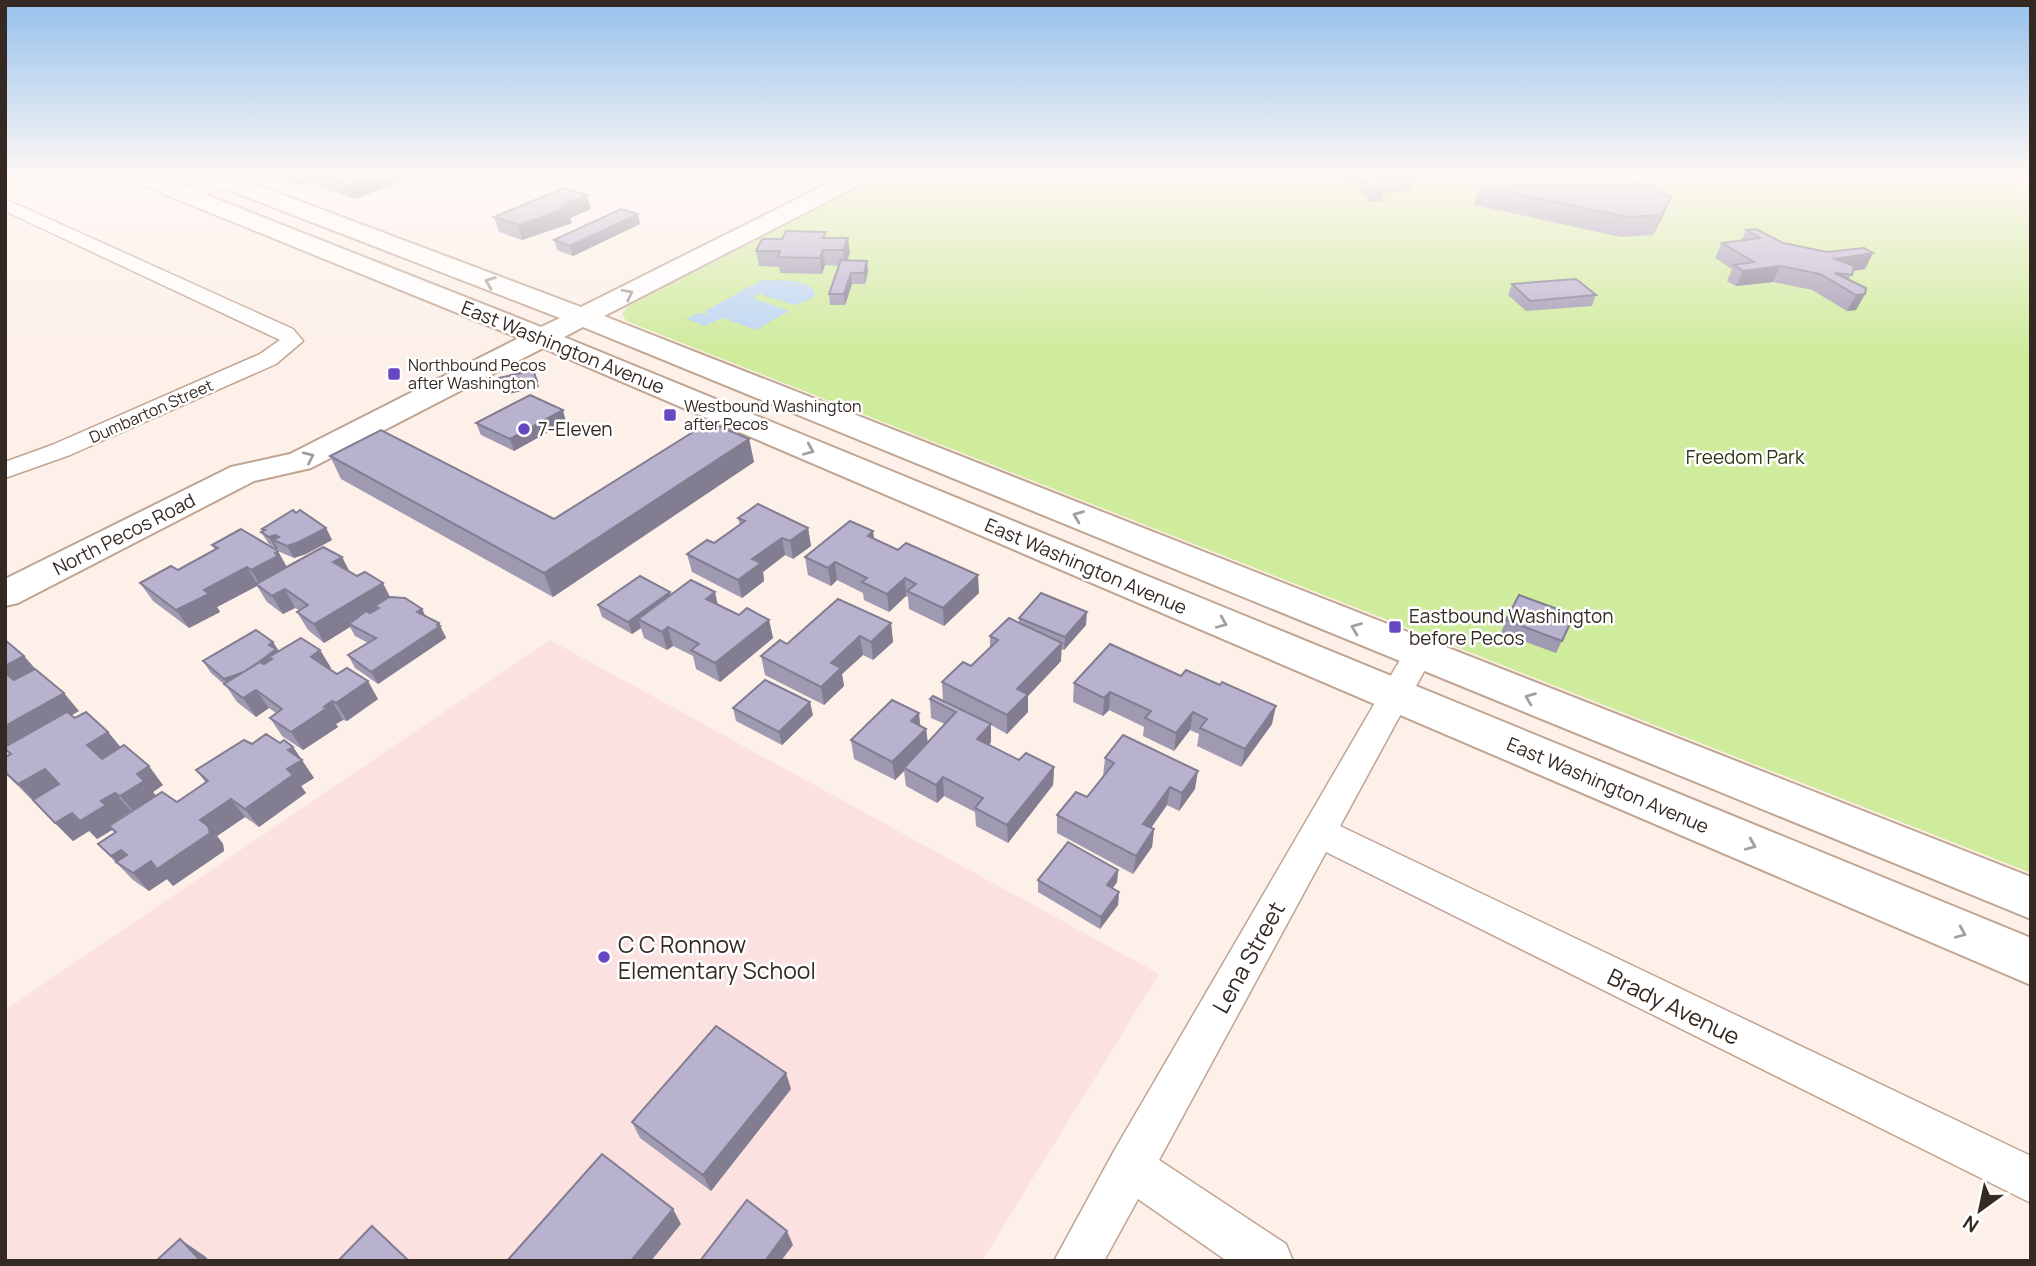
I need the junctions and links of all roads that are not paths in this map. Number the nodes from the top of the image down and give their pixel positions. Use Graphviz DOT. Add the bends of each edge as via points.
graph roads {
  1 [pos="71,234"];
  2 [pos="299,234"];
  3 [pos="354,234"];
  4 [pos="710,234"];
  5 [pos="735,234"];
  6 [pos="548,322"];
  7 [pos="5,471"];
  8 [pos="907,491"];
  9 [pos="5,594"];
  10 [pos="1278,597"];
  11 [pos="1406,676"];
  12 [pos="1318,832"];
  13 [pos="2031,898"];
  14 [pos="2031,962"];
  15 [pos="1130,1167"];
  16 [pos="2031,1180"];
  17 [pos="1078,1261"];
  18 [pos="1269,1261"];
  1 -- 7 [label="street, Dumbarton Street" via="286,333 292,341 268,359"];
  2 -- 6 [label="main road, East Washington Avenue"];
  6 -- 3 [label="main road, East Washington Avenue, one-way"];
  4 -- 6 [label="main road, North Pecos Road"];
  6 -- 5 [label="main road, North Pecos Road, one-way"];
  6 -- 8 [label="main road, East Washington Avenue, one-way"];
  6 -- 9 [label="main road, North Pecos Road" via="274,445 243,474"];
  10 -- 6 [label="main road, East Washington Avenue, one-way" via="784,399 706,388"];
  8 -- 10 [label="main road" via="995,512 1245,598"];
  8 -- 11 [label="main road, East Washington Avenue, one-way"];
  11 -- 10 [label="main road, East Washington Avenue, one-way"];
  11 -- 12 [label="street, Lena Street"];
  13 -- 11 [label="main road, one-way" via="1935,859 1725,797"];
  11 -- 14 [label="main road, East Washington Avenue, one-way"];
  12 -- 15 [label="street, Lena Street"];
  12 -- 16 [label="street, Brady Avenue"];
  15 -- 17 [label="street, Lena Street"];
  15 -- 18 [label="street"];
}
